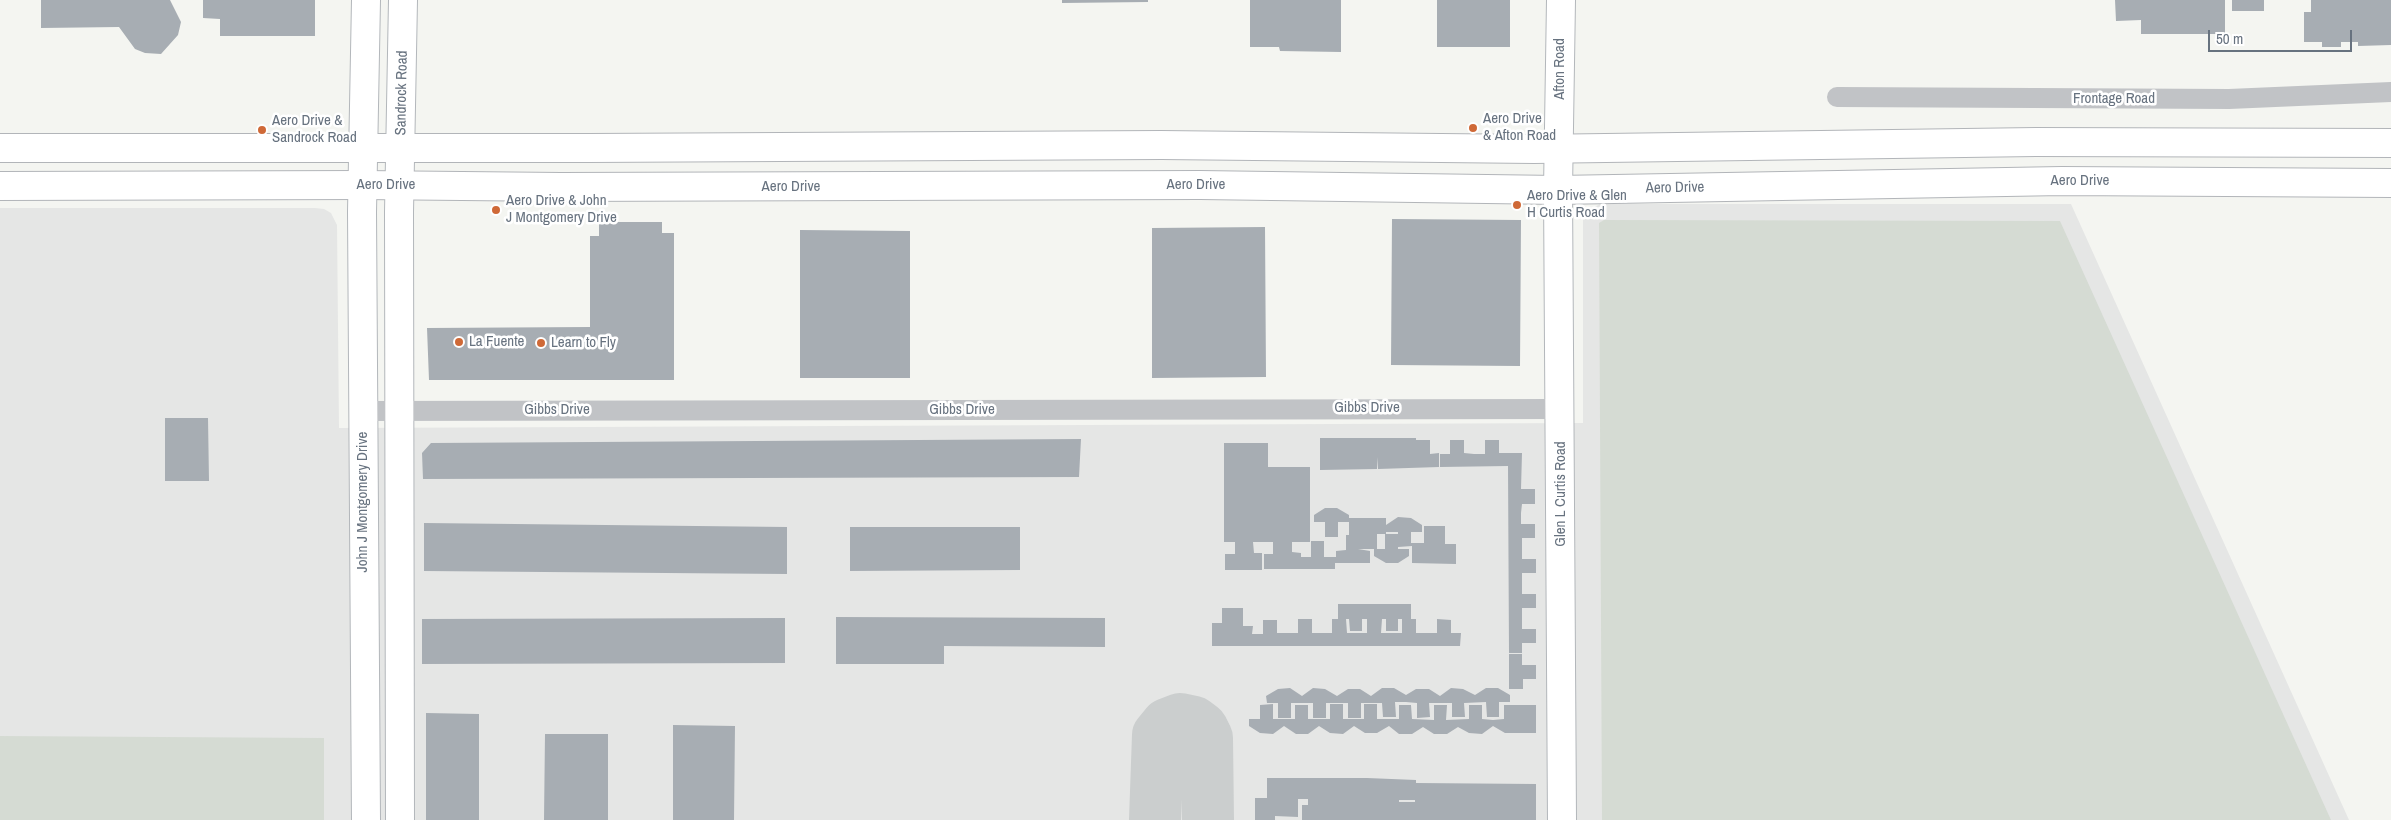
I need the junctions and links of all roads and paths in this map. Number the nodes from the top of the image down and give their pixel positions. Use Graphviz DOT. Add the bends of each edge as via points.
graph roads {
  1 [pos="366,0"];
  2 [pos="403,0"];
  3 [pos="1560,0"];
  4 [pos="2391,92"];
  5 [pos="1837,97"];
  6 [pos="2391,143"];
  7 [pos="363,147"];
  8 [pos="401,147"];
  9 [pos="0,148"];
  10 [pos="1559,168"];
  11 [pos="2391,183"];
  12 [pos="363,185"];
  13 [pos="400,185"];
  14 [pos="0,186"];
  15 [pos="1560,409"];
  16 [pos="363,411"];
  17 [pos="399,411"];
  18 [pos="366,820"];
  19 [pos="400,820"];
  20 [pos="1562,820"];
  1 -- 7 [label="main road"];
  2 -- 8 [label="main road, Sandrock Road"];
  3 -- 10 [label="main road, Afton Road"];
  4 -- 5 [label="street, Frontage Road" via="2229,100"];
  6 -- 10 [label="main road, Aero Drive" via="2036,142"];
  7 -- 8 [label="main road, Aero Drive"];
  7 -- 9 [label="main road, Aero Drive"];
  7 -- 12 [label="main road"];
  8 -- 10 [label="main road, Aero Drive" via="1161,145"];
  8 -- 13 [label="main road, Sandrock Road"];
  10 -- 11 [label="main road, Aero Drive" via="2062,181"];
  10 -- 13 [label="main road, Aero Drive" via="1200,185 570,188"];
  10 -- 15 [label="main road, Glen L Curtis Road"];
  12 -- 13 [label="main road, Aero Drive"];
  12 -- 14 [label="main road, Aero Drive"];
  12 -- 16 [label="main road, John J Montgomery Drive"];
  13 -- 17 [label="main road"];
  15 -- 17 [label="street, Gibbs Drive"];
  15 -- 20 [label="main road, Glen L Curtis Road"];
  16 -- 17 [label="street, Gibbs Drive"];
  16 -- 18 [label="main road, John J Montgomery Drive"];
  17 -- 19 [label="main road"];
}
